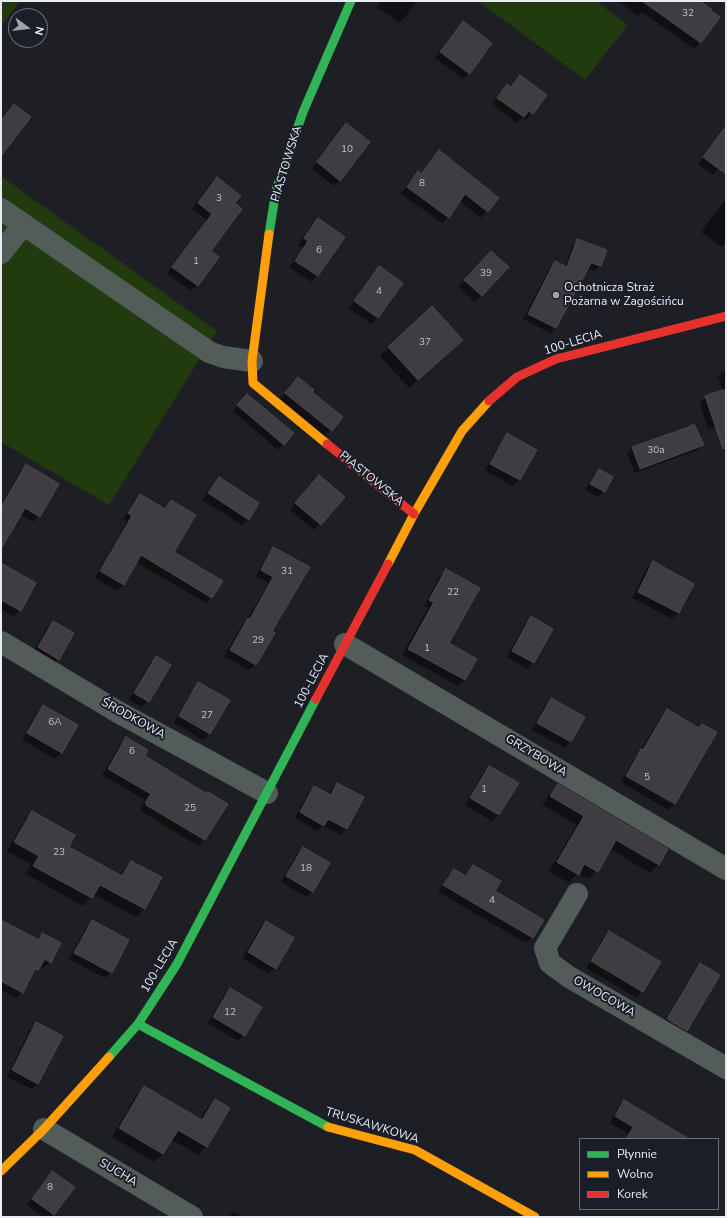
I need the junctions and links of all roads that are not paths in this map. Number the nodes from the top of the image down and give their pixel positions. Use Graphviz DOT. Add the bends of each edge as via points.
graph roads {
  1 [pos="351,1"];
  2 [pos="1,209"];
  3 [pos="23,224"];
  4 [pos="1,253"];
  5 [pos="726,316"];
  6 [pos="252,361"];
  7 [pos="414,514"];
  8 [pos="1,642"];
  9 [pos="345,644"];
  10 [pos="267,793"];
  11 [pos="726,869"];
  12 [pos="578,894"];
  13 [pos="138,1024"];
  14 [pos="726,1068"];
  15 [pos="44,1129"];
  16 [pos="1,1171"];
  17 [pos="192,1217"];
  18 [pos="535,1217"];
  1 -- 6 [label="street, PIASTOWSKA" via="304,112 276,190"];
  2 -- 3 [label="street"];
  3 -- 4 [label="street"];
  3 -- 6 [label="street" via="209,352"];
  5 -- 7 [label="street, 100-LECIA" via="556,359 517,377 484,405 462,431"];
  6 -- 7 [label="street, PIASTOWSKA" via="253,383"];
  7 -- 9 [label="street, 100-LECIA"];
  8 -- 10 [label="street, ŚRODKOWA" via="118,712"];
  9 -- 10 [label="street, 100-LECIA"];
  9 -- 11 [label="street, GRZYBOWA"];
  10 -- 13 [label="street, 100-LECIA" via="177,964"];
  12 -- 14 [label="street, OWOCOWA" via="545,948 550,963 569,977"];
  13 -- 15 [label="street, 100-LECIA"];
  13 -- 18 [label="street, TRUSKAWKOWA" via="326,1127 415,1150"];
  15 -- 16 [label="street, 100-LECIA"];
  15 -- 17 [label="street, SUCHA"];
}
